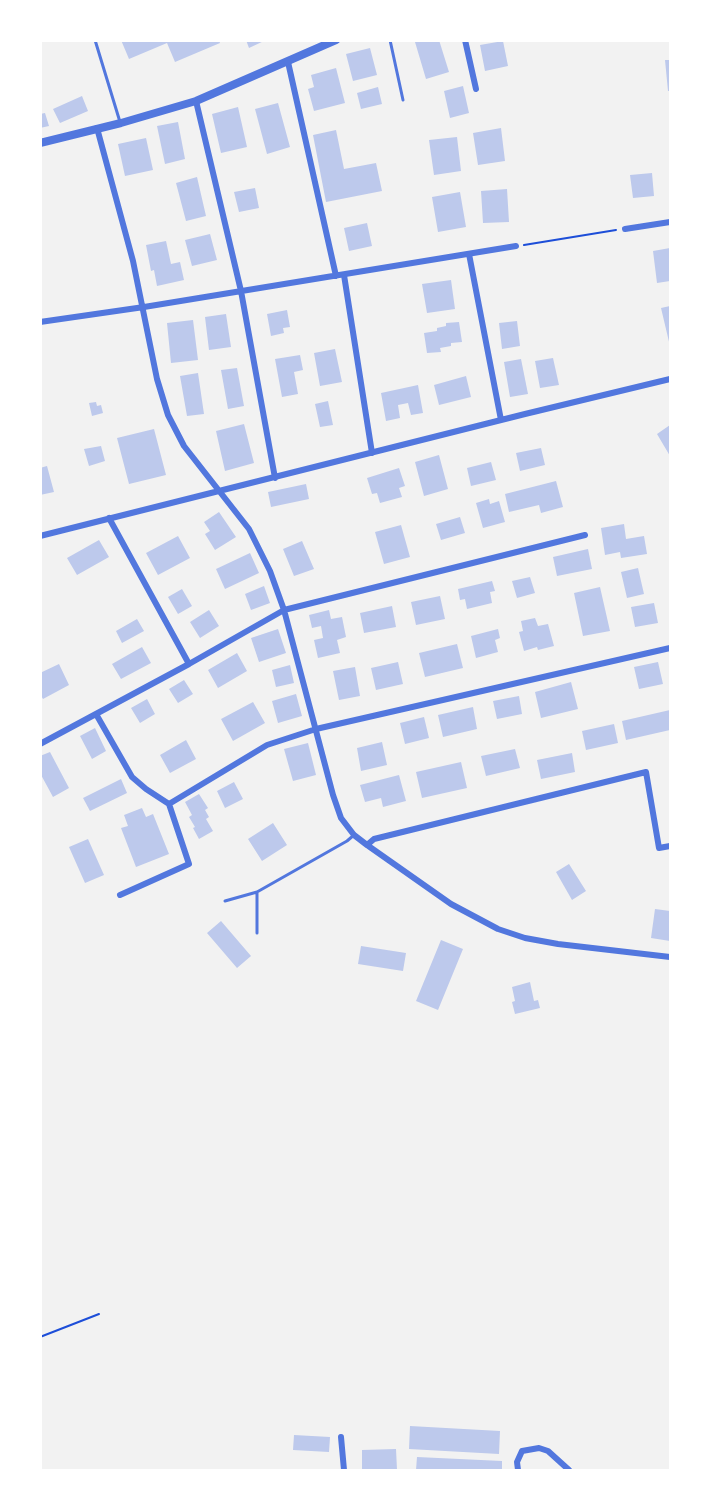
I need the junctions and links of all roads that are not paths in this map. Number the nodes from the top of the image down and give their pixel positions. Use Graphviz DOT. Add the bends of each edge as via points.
graph roads {
  1 [pos="95,40"];
  2 [pos="336,40"];
  3 [pos="390,40"];
  4 [pos="465,40"];
  5 [pos="288,62"];
  6 [pos="476,89"];
  7 [pos="403,100"];
  8 [pos="196,101"];
  9 [pos="121,123"];
  10 [pos="97,128"];
  11 [pos="40,143"];
  12 [pos="670,222"];
  13 [pos="625,229"];
  14 [pos="516,246"];
  15 [pos="469,254"];
  16 [pos="344,275"];
  17 [pos="336,276"];
  18 [pos="241,291"];
  19 [pos="144,307"];
  20 [pos="40,322"];
  21 [pos="670,379"];
  22 [pos="501,420"];
  23 [pos="372,453"];
  24 [pos="275,478"];
  25 [pos="220,491"];
  26 [pos="109,518"];
  27 [pos="585,535"];
  28 [pos="40,536"];
  29 [pos="284,610"];
  30 [pos="670,648"];
  31 [pos="189,664"];
  32 [pos="96,714"];
  33 [pos="316,729"];
  34 [pos="40,744"];
  35 [pos="169,804"];
  36 [pos="354,835"];
  37 [pos="367,846"];
  38 [pos="670,846"];
  39 [pos="257,892"];
  40 [pos="120,895"];
  41 [pos="225,901"];
  42 [pos="257,933"];
  43 [pos="670,957"];
  44 [pos="341,1437"];
  45 [pos="344,1470"];
  46 [pos="518,1470"];
  47 [pos="569,1470"];
  1 -- 9 [label="lane"];
  2 -- 5 [label="street"];
  3 -- 7 [label="lane"];
  4 -- 6 [label="street"];
  5 -- 8 [label="street"];
  5 -- 17 [label="street"];
  8 -- 9 [label="street"];
  8 -- 18 [label="street"];
  9 -- 10 [label="street"];
  10 -- 11 [label="street"];
  10 -- 19 [label="street"];
  12 -- 13 [label="street"];
  14 -- 15 [label="street"];
  15 -- 16 [label="street"];
  15 -- 22 [label="street"];
  16 -- 17 [label="street"];
  16 -- 23 [label="street"];
  17 -- 18 [label="street"];
  18 -- 19 [label="street"];
  18 -- 24 [label="street"];
  19 -- 20 [label="street"];
  19 -- 25 [label="street" via="157,380 168,415 184,446"];
  21 -- 22 [label="street"];
  22 -- 23 [label="street"];
  23 -- 24 [label="street"];
  24 -- 25 [label="street"];
  25 -- 26 [label="street"];
  25 -- 29 [label="street" via="249,529"];
  26 -- 28 [label="street"];
  26 -- 31 [label="street"];
  27 -- 29 [label="street"];
  29 -- 31 [label="street"];
  29 -- 33 [label="street"];
  30 -- 33 [label="street"];
  31 -- 32 [label="street"];
  32 -- 34 [label="street"];
  32 -- 35 [label="street" via="132,777"];
  33 -- 35 [label="street" via="267,745"];
  33 -- 36 [label="street" via="338,810"];
  35 -- 40 [label="street" via="189,864"];
  36 -- 37 [label="street"];
  36 -- 39 [label="lane"];
  37 -- 38 [label="street" via="374,838 646,772 659,848"];
  37 -- 43 [label="street" via="451,904 498,929 558,945"];
  39 -- 41 [label="lane"];
  39 -- 42 [label="lane"];
  44 -- 45 [label="street"];
  46 -- 47 [label="street" via="522,1451 539,1448"];
}
